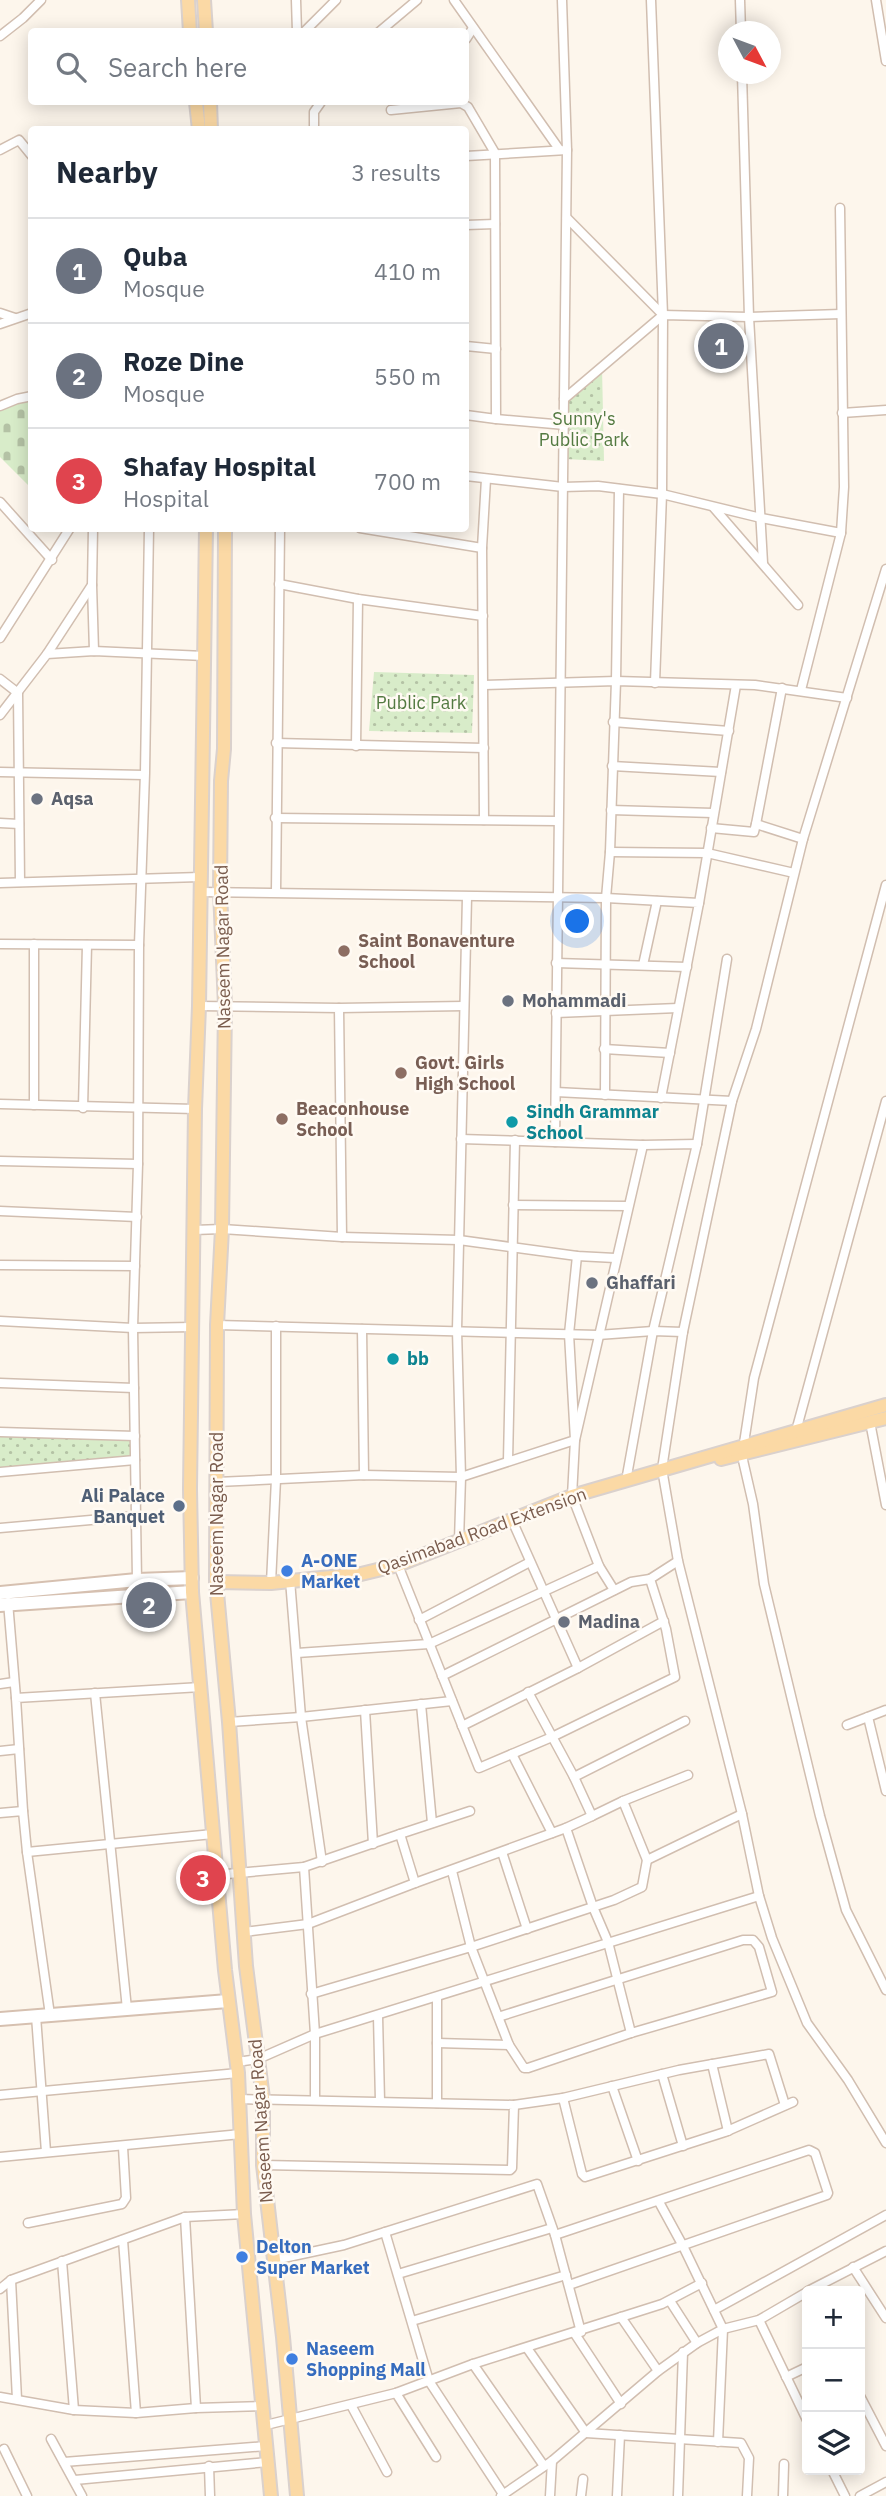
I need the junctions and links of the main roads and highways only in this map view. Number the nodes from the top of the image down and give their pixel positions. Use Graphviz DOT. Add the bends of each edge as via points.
graph roads {
  1 [pos="188,0"];
  2 [pos="204,0"];
  3 [pos="190,28"];
  4 [pos="206,28"];
  5 [pos="196,105"];
  6 [pos="210,105"];
  7 [pos="199,126"];
  8 [pos="211,126"];
  9 [pos="206,532"];
  10 [pos="225,532"];
  11 [pos="216,1325"];
  12 [pos="193,1326"];
  13 [pos="886,1405"];
  14 [pos="886,1418"];
  15 [pos="743,1451"];
  16 [pos="192,1578"];
  17 [pos="216,1582"];
  18 [pos="192,1592"];
  19 [pos="4,1598"];
  20 [pos="231,1747"];
  21 [pos="206,1748"];
  22 [pos="228,2001"];
  23 [pos="0,2019"];
  24 [pos="271,2496"];
  25 [pos="297,2496"];
  1 -- 3 [label="main road"];
  2 -- 4 [label="main road"];
  5 -- 7 [label="main road"];
  6 -- 8 [label="main road"];
  9 -- 12 [label="main road, Naseem Nagar Road"];
  10 -- 11 [label="main road, Naseem Nagar Road" via="220,891 225,1006"];
  11 -- 12 [label="main road"];
  11 -- 17 [label="main road, Naseem Nagar Road"];
  12 -- 16 [label="main road, Naseem Nagar Road"];
  13 -- 15 [label="main road"];
  14 -- 15 [label="main road"];
  15 -- 17 [label="main road, Qasimabad Road Extension" via="572,1496 398,1565 361,1574 271,1583"];
  16 -- 18 [label="main road, Naseem Nagar Road"];
  16 -- 19 [label="main road" via="137,1580"];
  17 -- 20 [label="main road, Naseem Nagar Road"];
  18 -- 19 [label="main road"];
  18 -- 21 [label="main road, Naseem Nagar Road"];
  20 -- 21 [label="main road"];
  20 -- 25 [label="main road, Naseem Nagar Road" via="244,1932 263,2098 263,2165"];
  21 -- 22 [label="main road, Naseem Nagar Road"];
  22 -- 23 [label="main road"];
  22 -- 24 [label="main road, Naseem Nagar Road" via="238,2067 244,2214"];
}
